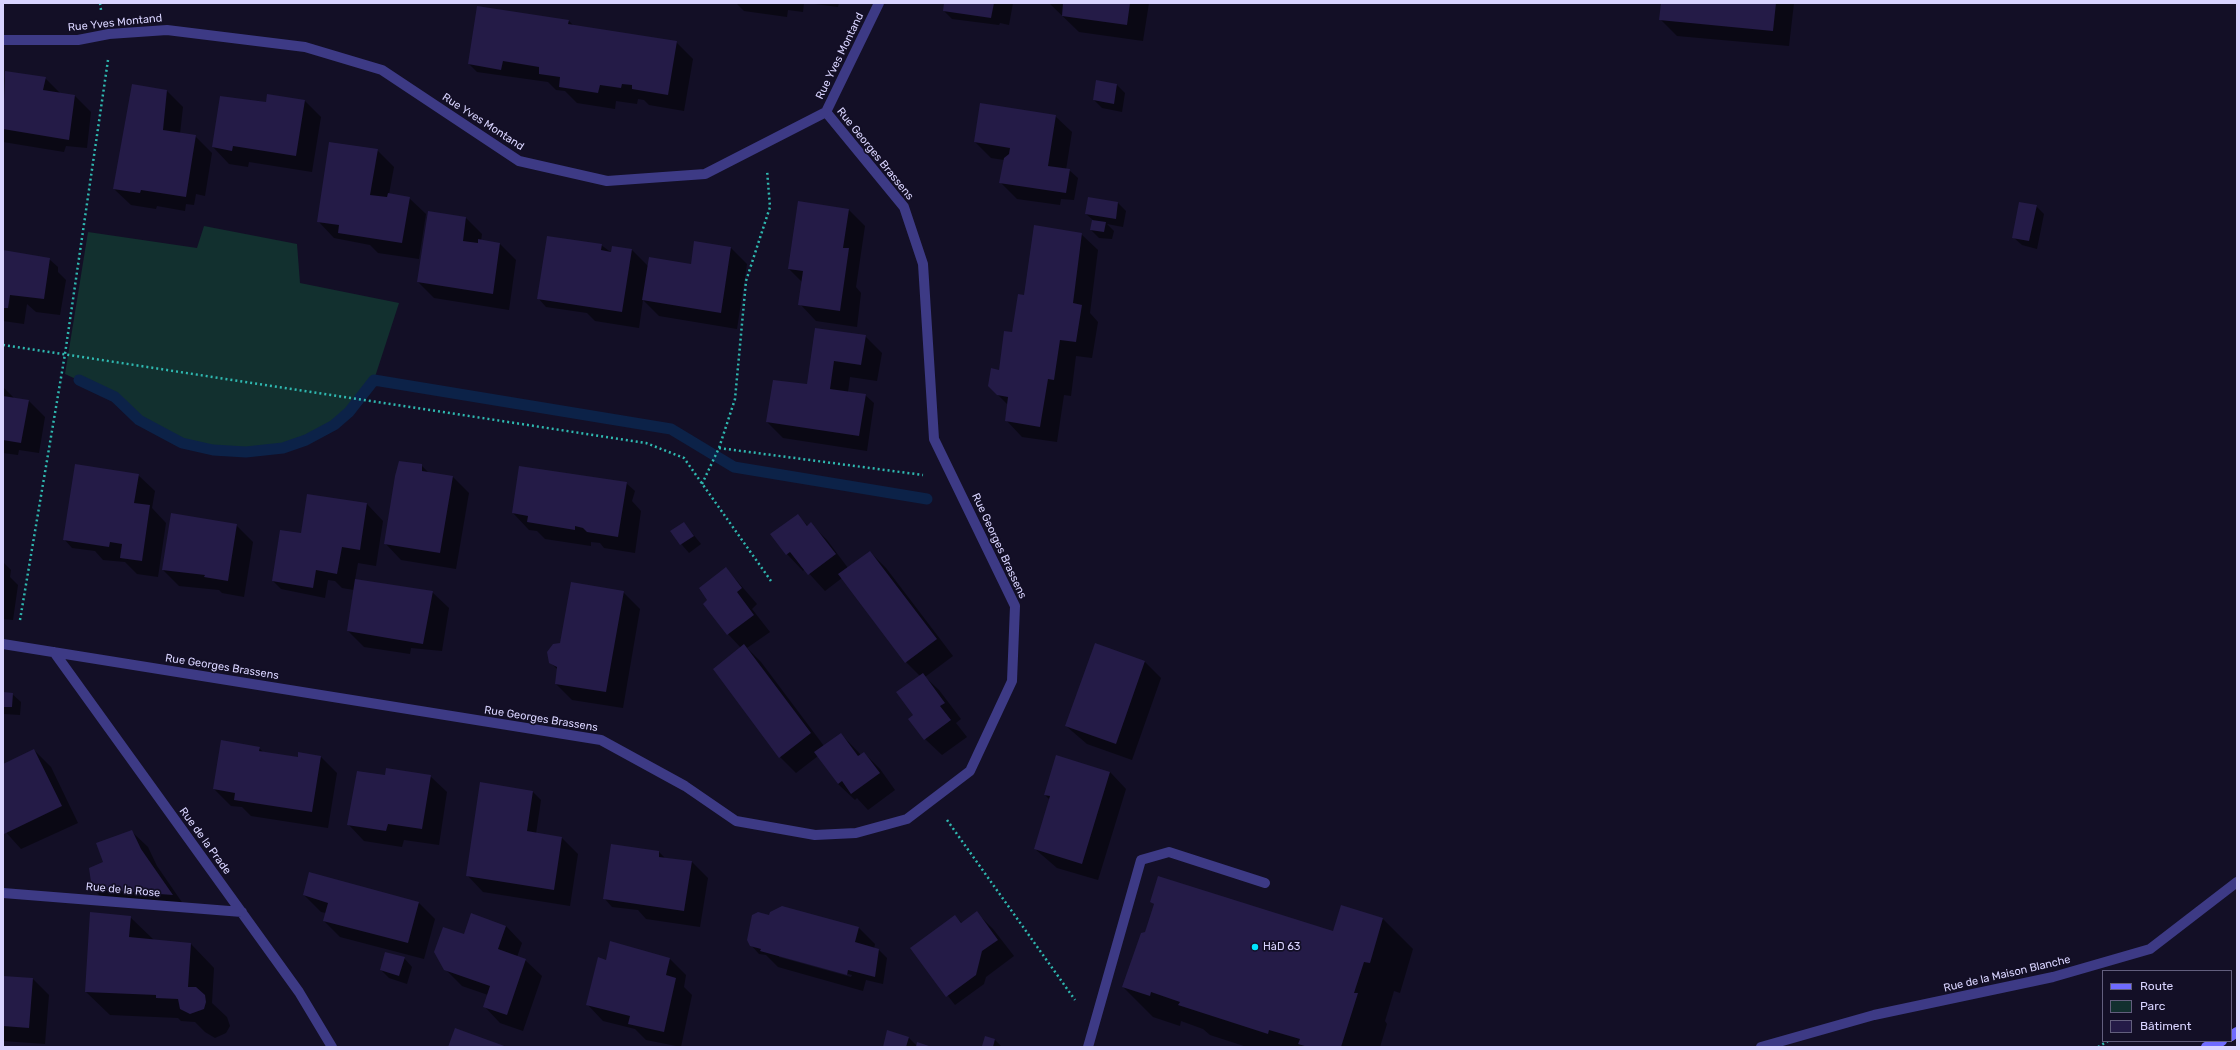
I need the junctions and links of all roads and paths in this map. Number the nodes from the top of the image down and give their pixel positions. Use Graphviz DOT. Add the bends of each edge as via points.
graph roads {
  1 [pos="879,3"];
  2 [pos="109,34"];
  3 [pos="3,40"];
  4 [pos="826,112"];
  5 [pos="763,144"];
  6 [pos="3,344"];
  7 [pos="65,354"];
  8 [pos="719,448"];
  9 [pos="954,479"];
  10 [pos="702,484"];
  11 [pos="771,581"];
  12 [pos="3,644"];
  13 [pos="15,646"];
  14 [pos="54,652"];
  15 [pos="933,800"];
  16 [pos="2237,882"];
  17 [pos="1265,883"];
  18 [pos="3,893"];
  19 [pos="242,912"];
  20 [pos="1094,1026"];
  21 [pos="2219,1042"];
  22 [pos="332,1047"];
  23 [pos="1088,1047"];
  24 [pos="1761,1047"];
  25 [pos="2206,1047"];
  1 -- 4 [label="street, Rue Yves Montand"];
  2 -- 3 [label="street, Rue Yves Montand" via="78,40"];
  2 -- 5 [label="street, Rue Yves Montand" via="167,30 214,35 304,47 382,70 519,161 607,181 705,174"];
  2 -- 7 [label="path" via="108,64"];
  4 -- 5 [label="street, Rue Yves Montand"];
  4 -- 9 [label="street, Rue Georges Brassens" via="904,208 923,264 934,439"];
  5 -- 8 [label="path" via="770,208 746,281 735,399"];
  6 -- 7 [label="path"];
  7 -- 10 [label="path" via="646,443 684,458"];
  7 -- 13 [label="path"];
  8 -- 9 [label="path"];
  8 -- 10 [label="path"];
  9 -- 15 [label="street, Rue Georges Brassens" via="1015,606 1012,682 970,771"];
  10 -- 11 [label="path"];
  12 -- 13 [label="street, Rue Georges Brassens"];
  13 -- 14 [label="street, Rue Georges Brassens"];
  14 -- 15 [label="street, Rue Georges Brassens" via="601,740 685,786 736,821 815,835 856,833 907,820"];
  14 -- 19 [label="street, Rue de la Prade"];
  15 -- 20 [label="path"];
  16 -- 24 [label="street, Rue de la Maison Blanche" via="2150,949 2053,977 1874,1015"];
  17 -- 20 [label="street" via="1169,852 1141,860"];
  18 -- 19 [label="street, Rue de la Rose"];
  19 -- 22 [label="street, Rue de la Prade" via="299,992"];
  20 -- 23 [label="street"];
  21 -- 25 [label="main road"];
}
